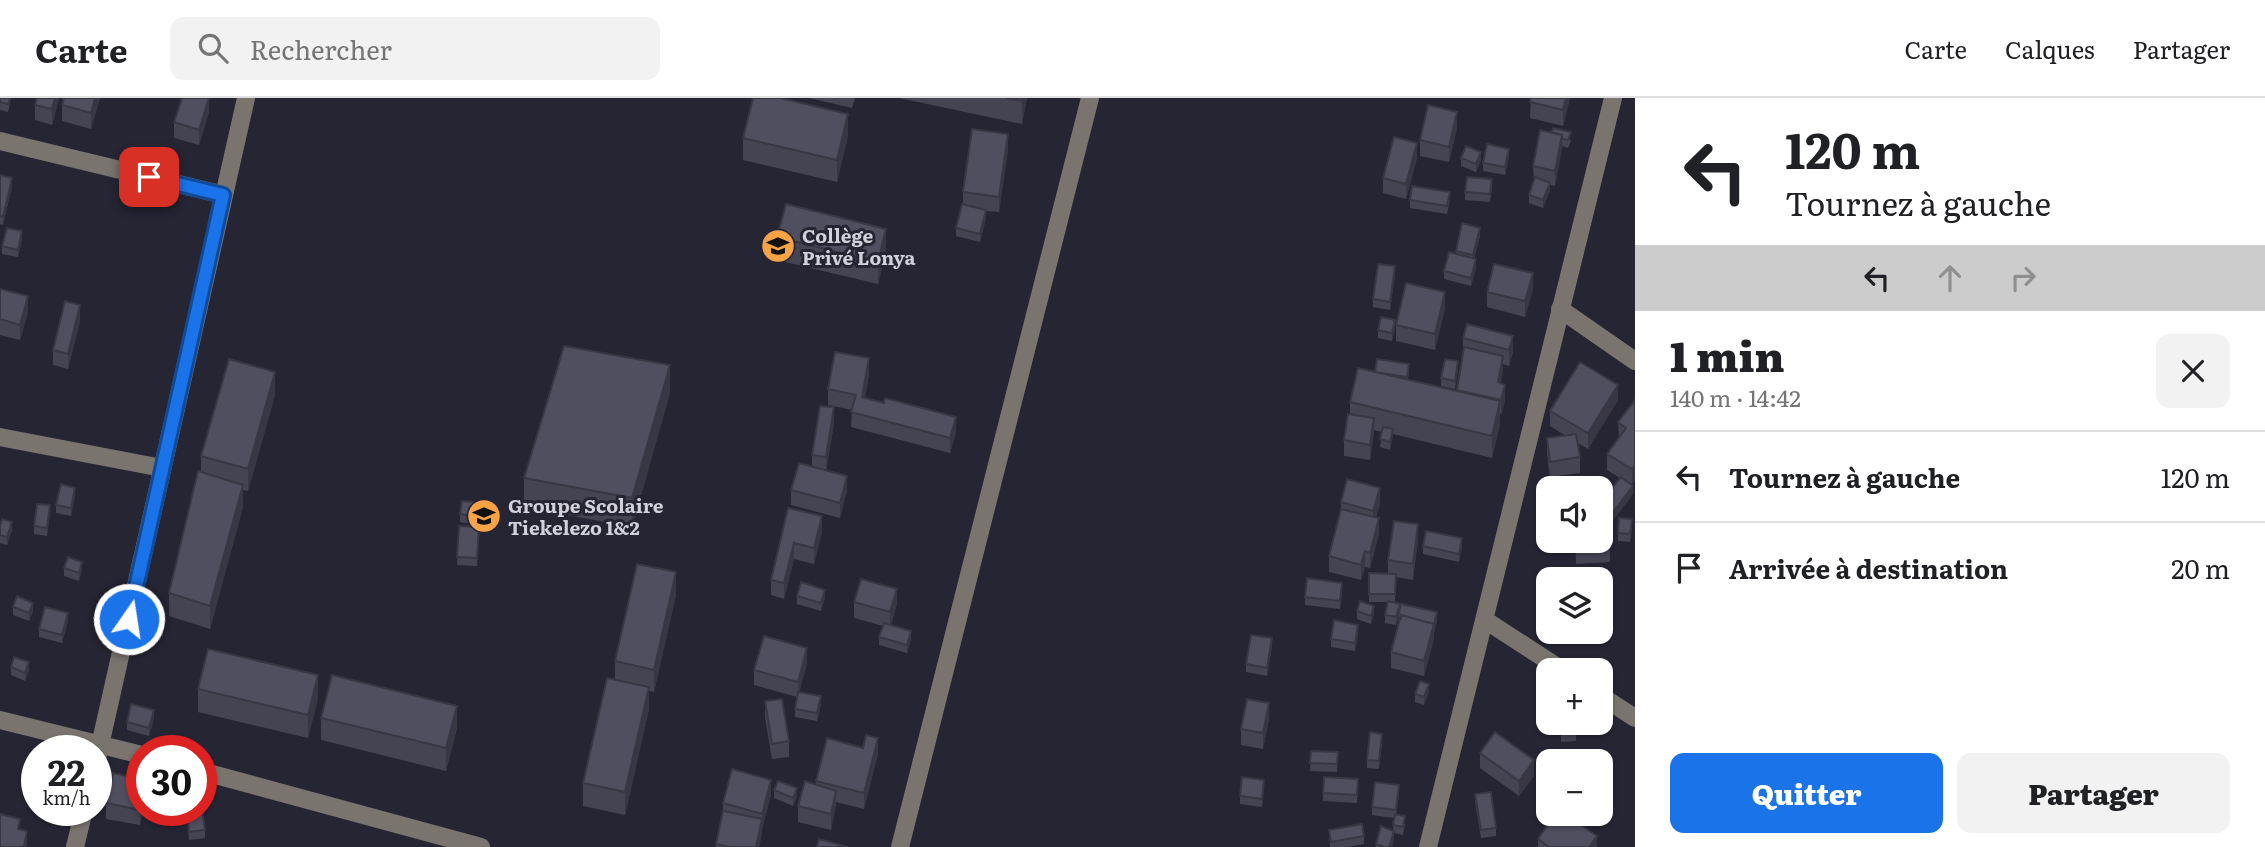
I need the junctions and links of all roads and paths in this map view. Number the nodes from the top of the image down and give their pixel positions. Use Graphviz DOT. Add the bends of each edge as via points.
graph roads {
  1 [pos="246,98"];
  2 [pos="1090,98"];
  3 [pos="1613,98"];
  4 [pos="0,141"];
  5 [pos="223,195"];
  6 [pos="1560,309"];
  7 [pos="1635,361"];
  8 [pos="0,437"];
  9 [pos="162,468"];
  10 [pos="1486,620"];
  11 [pos="1544,658"];
  12 [pos="1613,704"];
  13 [pos="1635,718"];
  14 [pos="0,720"];
  15 [pos="63,735"];
  16 [pos="103,735"];
  17 [pos="217,775"];
  18 [pos="80,826"];
  19 [pos="75,847"];
  20 [pos="481,847"];
  21 [pos="900,847"];
  22 [pos="1428,847"];
  1 -- 5 [label="street"];
  2 -- 21 [label="street"];
  3 -- 6 [label="street"];
  4 -- 5 [label="street"];
  5 -- 9 [label="street"];
  6 -- 7 [label="street"];
  6 -- 10 [label="street"];
  8 -- 9 [label="street"];
  9 -- 16 [label="street"];
  10 -- 11 [label="street"];
  10 -- 22 [label="street"];
  12 -- 13 [label="street"];
  14 -- 15 [label="street"];
  17 -- 20 [label="street"];
  18 -- 19 [label="street"];
}
